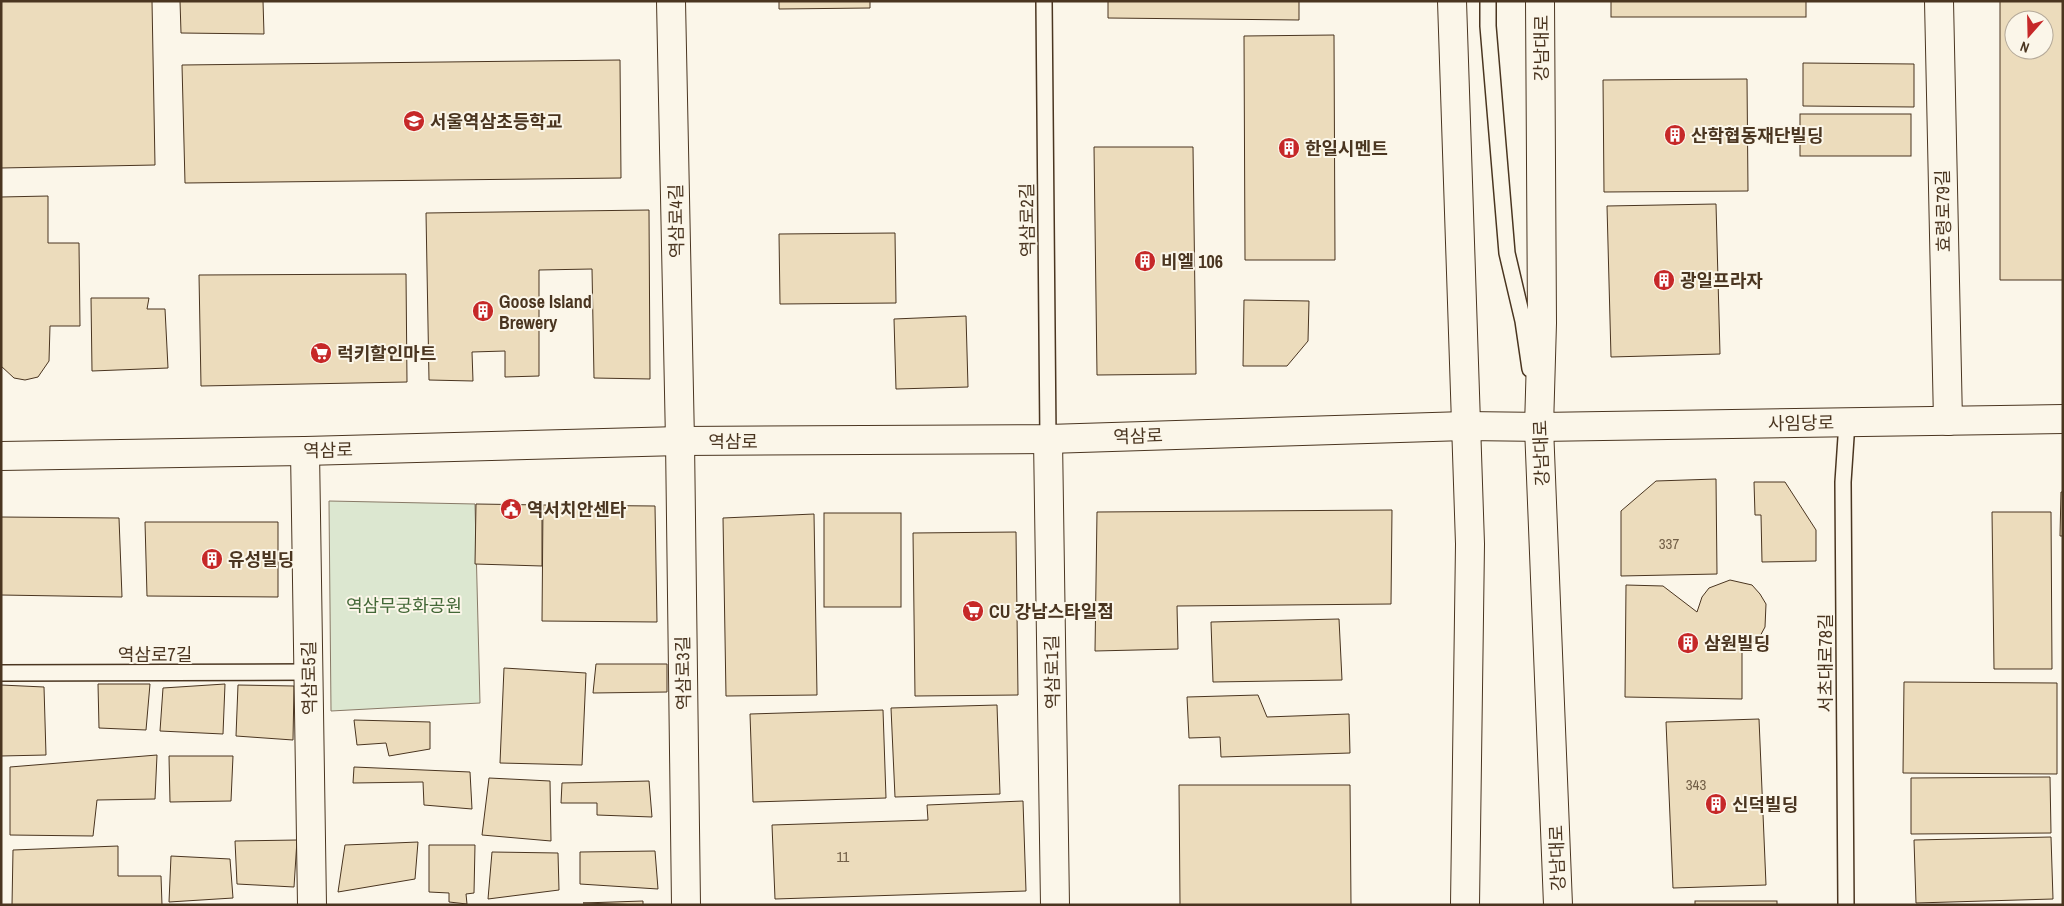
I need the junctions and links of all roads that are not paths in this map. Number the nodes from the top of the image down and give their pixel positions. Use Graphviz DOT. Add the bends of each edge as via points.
graph roads {
  1 [pos="672,1"];
  2 [pos="1044,1"];
  3 [pos="1452,1"];
  4 [pos="1488,1"];
  5 [pos="1540,1"];
  6 [pos="1939,1"];
  7 [pos="2063,419"];
  8 [pos="1948,421"];
  9 [pos="1847,422"];
  10 [pos="1465,426"];
  11 [pos="1539,427"];
  12 [pos="1048,439"];
  13 [pos="680,441"];
  14 [pos="305,451"];
  15 [pos="1,456"];
  16 [pos="309,672"];
  17 [pos="1,673"];
  18 [pos="312,905"];
  19 [pos="686,905"];
  20 [pos="1055,905"];
  21 [pos="1465,905"];
  22 [pos="1558,905"];
  23 [pos="1846,905"];
  1 -- 13 [label="main road, 역삼로4길"];
  2 -- 12 [label="lane, 역삼로2길"];
  3 -- 10 [label="main road"];
  4 -- 11 [label="lane" via="1507,253 1523,321"];
  5 -- 11 [label="main road, 강남대로" via="1542,323"];
  6 -- 8 [label="main road, 효령로79길"];
  7 -- 8 [label="main road, 사임당로"];
  8 -- 9 [label="main road, 사임당로"];
  9 -- 11 [label="main road, 사임당로"];
  9 -- 23 [label="lane, 서초대로78길" via="1843,482"];
  10 -- 11 [label="main road, 사임당로"];
  10 -- 12 [label="main road, 역삼로"];
  10 -- 21 [label="main road" via="1470,544"];
  11 -- 22 [label="main road, 강남대로"];
  12 -- 13 [label="main road, 역삼로"];
  12 -- 20 [label="main road, 역삼로1길"];
  13 -- 14 [label="main road, 역삼로"];
  13 -- 19 [label="main road, 역삼로3길"];
  14 -- 15 [label="main road, 역삼로"];
  14 -- 16 [label="main road, 역삼로5길"];
  16 -- 17 [label="lane, 역삼로7길"];
  16 -- 18 [label="main road, 역삼로5길"];
}
